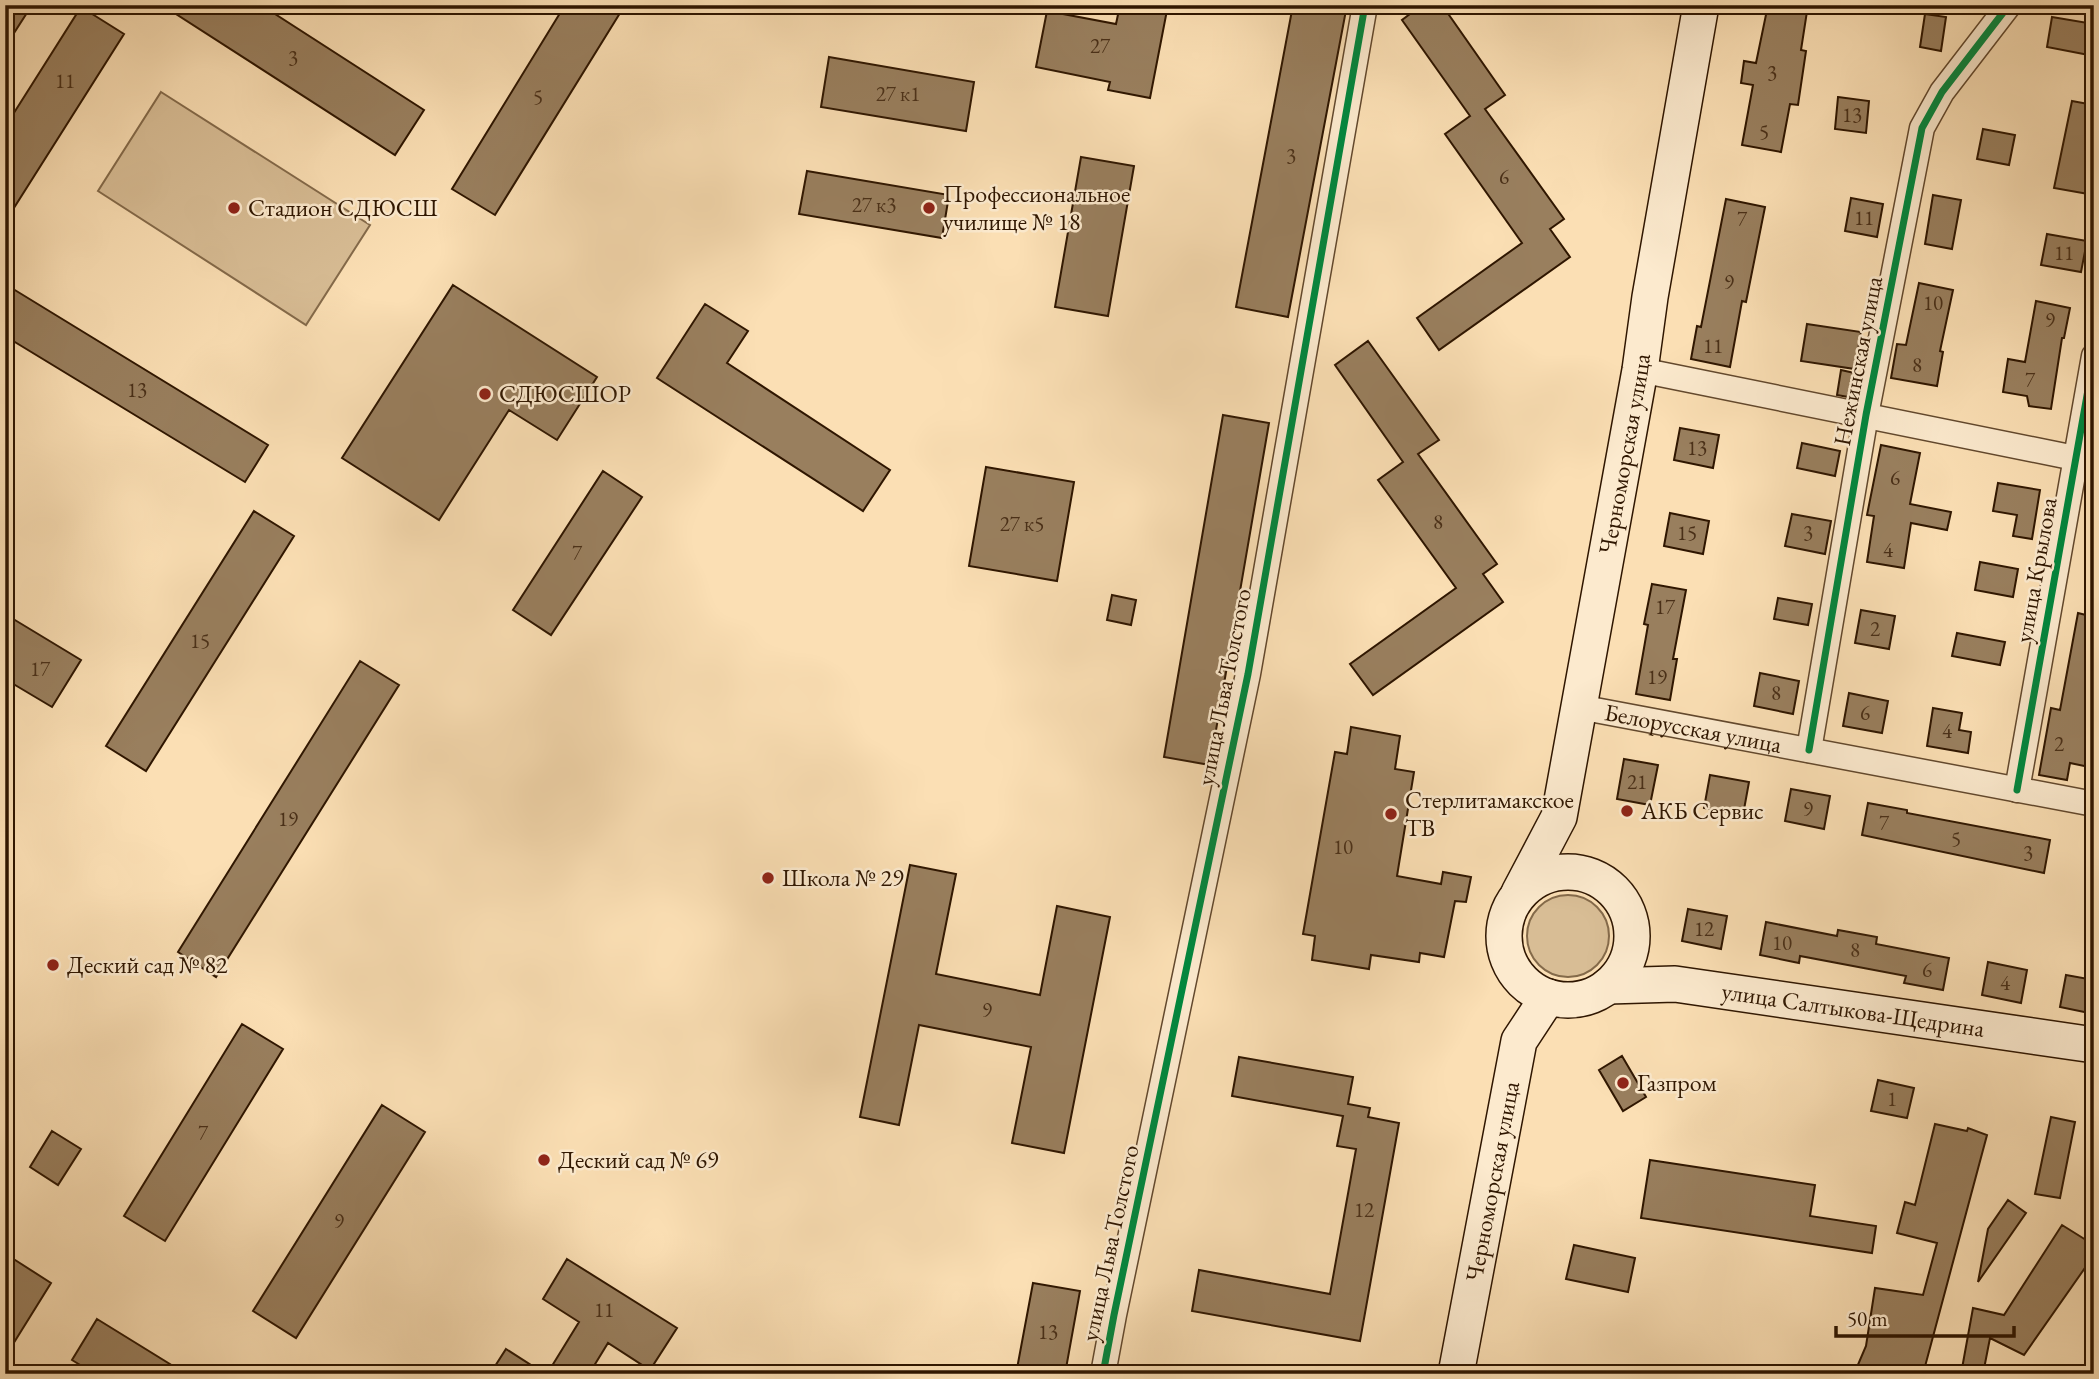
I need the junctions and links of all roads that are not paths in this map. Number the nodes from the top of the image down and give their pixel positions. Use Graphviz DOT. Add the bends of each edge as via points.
graph roads {
  1 [pos="1365,5"];
  2 [pos="1701,5"];
  3 [pos="2009,5"];
  4 [pos="2094,356"];
  5 [pos="1640,370"];
  6 [pos="1866,415"];
  7 [pos="2076,458"];
  8 [pos="1579,708"];
  9 [pos="1809,750"];
  10 [pos="2017,790"];
  11 [pos="2094,804"];
  12 [pos="1559,817"];
  13 [pos="1594,876"];
  14 [pos="1520,893"];
  15 [pos="1633,939"];
  16 [pos="1505,952"];
  17 [pos="1675,984"];
  18 [pos="1608,986"];
  19 [pos="1548,998"];
  20 [pos="1519,1041"];
  21 [pos="2094,1045"];
  22 [pos="1103,1374"];
  23 [pos="1455,1374"];
  1 -- 22 [label="street, улица Льва Толстого" via="1248,674"];
  2 -- 5 [label="main road, Черноморская улица"];
  3 -- 6 [label="street, Нежинская улица" via="1942,92 1922,128"];
  4 -- 7 [label="street, улица Крылова"];
  5 -- 6 [label="street"];
  5 -- 8 [label="main road, Черноморская улица"];
  6 -- 7 [label="street"];
  6 -- 9 [label="street, Нежинская улица"];
  7 -- 10 [label="street, улица Крылова"];
  8 -- 9 [label="street, Белорусская улица"];
  8 -- 12 [label="main road, Черноморская улица"];
  9 -- 10 [label="street, Белорусская улица"];
  10 -- 11 [label="street, Белорусская улица"];
  12 -- 13 [label="main road"];
  12 -- 14 [label="main road, Черноморская улица"];
  13 -- 14 [label="main road" via="1554,872"];
  13 -- 15 [label="main road" via="1623,901"];
  14 -- 16 [label="main road" via="1508,911 1503,931"];
  15 -- 17 [label="main road"];
  15 -- 18 [label="main road" via="1621,973"];
  16 -- 19 [label="main road" via="1514,972 1529,988"];
  16 -- 20 [label="main road"];
  17 -- 18 [label="main road, улица Салтыкова-Щедрина"];
  17 -- 21 [label="main road, улица Салтыкова-Щедрина"];
  18 -- 19 [label="main road" via="1590,997"];
  19 -- 20 [label="main road, Черноморская улица"];
  20 -- 23 [label="main road, Черноморская улица"];
}
